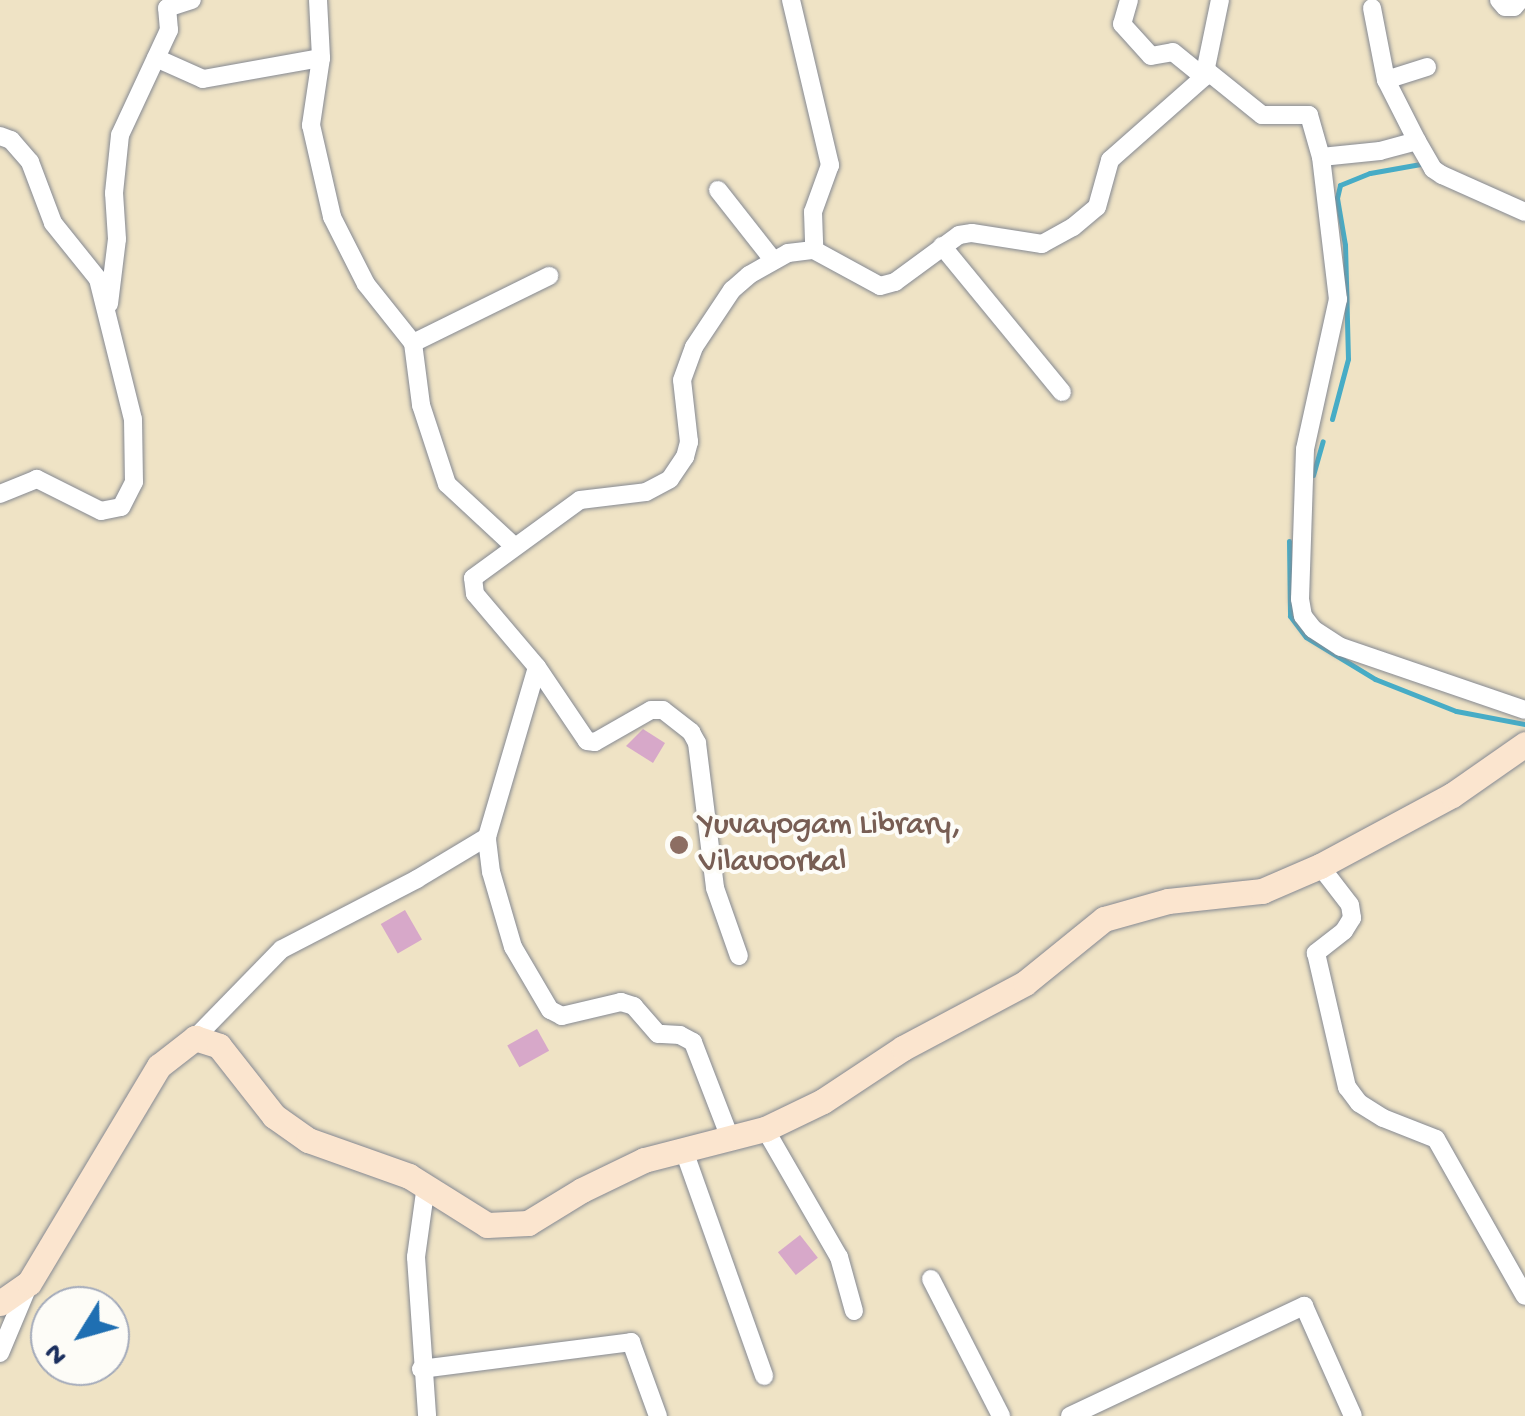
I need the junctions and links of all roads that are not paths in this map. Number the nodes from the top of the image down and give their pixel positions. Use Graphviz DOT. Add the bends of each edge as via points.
graph roads {
  1 [pos="192,0"];
  2 [pos="318,0"];
  3 [pos="791,0"];
  4 [pos="1129,0"];
  5 [pos="1220,0"];
  6 [pos="1500,0"];
  7 [pos="1520,0"];
  8 [pos="1372,8"];
  9 [pos="156,58"];
  10 [pos="321,58"];
  11 [pos="1427,67"];
  12 [pos="1205,74"];
  13 [pos="1386,80"];
  14 [pos="0,136"];
  15 [pos="1417,141"];
  16 [pos="1321,157"];
  17 [pos="718,190"];
  18 [pos="1525,212"];
  19 [pos="942,246"];
  20 [pos="814,250"];
  21 [pos="773,260"];
  22 [pos="548,276"];
  23 [pos="108,309"];
  24 [pos="414,343"];
  25 [pos="1062,392"];
  26 [pos="0,494"];
  27 [pos="514,546"];
  28 [pos="537,667"];
  29 [pos="1525,710"];
  30 [pos="1525,744"];
  31 [pos="487,836"];
  32 [pos="1320,866"];
  33 [pos="740,956"];
  34 [pos="196,1038"];
  35 [pos="765,1129"];
  36 [pos="730,1138"];
  37 [pos="683,1148"];
  38 [pos="426,1185"];
  39 [pos="930,1279"];
  40 [pos="29,1283"];
  41 [pos="1525,1296"];
  42 [pos="0,1303"];
  43 [pos="854,1311"];
  44 [pos="0,1353"];
  45 [pos="421,1369"];
  46 [pos="764,1376"];
  47 [pos="428,1416"];
  48 [pos="658,1416"];
  49 [pos="1001,1416"];
  50 [pos="1070,1416"];
  51 [pos="1353,1416"];
  1 -- 9 [label="street" via="167,8 169,30"];
  2 -- 10 [label="street"];
  3 -- 20 [label="street" via="830,164 813,212"];
  4 -- 12 [label="street" via="1122,24 1150,56 1173,52"];
  5 -- 12 [label="street"];
  6 -- 7 [label="street" via="1514,7"];
  8 -- 13 [label="street"];
  9 -- 10 [label="street" via="203,80"];
  9 -- 23 [label="street" via="120,135"];
  10 -- 24 [label="street" via="311,125 332,217 366,284"];
  11 -- 13 [label="street"];
  12 -- 16 [label="street" via="1262,116 1309,115"];
  12 -- 19 [label="street" via="1110,160 1096,207 1073,227 1042,244 972,233"];
  13 -- 15 [label="street"];
  14 -- 23 [label="street" via="30,162 54,224 98,279"];
  15 -- 16 [label="street"];
  15 -- 18 [label="street" via="1432,169"];
  16 -- 29 [label="street" via="1338,299 1305,449 1303,616 1341,647"];
  17 -- 21 [label="street"];
  19 -- 20 [label="street" via="880,286"];
  19 -- 25 [label="street"];
  20 -- 21 [label="street"];
  21 -- 27 [label="street" via="732,290 694,348 682,380 689,442 670,479 646,492 580,500"];
  22 -- 24 [label="street"];
  23 -- 26 [label="street" via="133,418 134,482 121,507 101,510 38,479"];
  24 -- 27 [label="street" via="422,405 447,484"];
  27 -- 28 [label="street" via="473,578 472,586"];
  28 -- 31 [label="street"];
  28 -- 33 [label="street" via="587,741 650,710 662,710 691,732 715,888"];
  30 -- 32 [label="street" via="1452,795"];
  31 -- 34 [label="street" via="282,949"];
  31 -- 36 [label="street" via="502,918 542,1002 562,1016 621,1002 634,1006 658,1034 693,1042"];
  32 -- 35 [label="street" via="1252,894 1168,900 1104,919 1025,982"];
  32 -- 41 [label="street" via="1350,905 1352,918 1316,953 1347,1086 1383,1118 1436,1138"];
  34 -- 38 [label="street" via="219,1046 288,1130"];
  34 -- 40 [label="street" via="159,1066"];
  35 -- 36 [label="street"];
  35 -- 43 [label="street" via="839,1257"];
  36 -- 37 [label="street"];
  37 -- 38 [label="street" via="610,1175 528,1223 488,1225"];
  37 -- 46 [label="street"];
  38 -- 45 [label="street" via="416,1257"];
  39 -- 49 [label="street"];
  40 -- 42 [label="street"];
  40 -- 44 [label="street"];
  45 -- 47 [label="street"];
  45 -- 48 [label="street" via="631,1342"];
  50 -- 51 [label="street" via="1304,1306"];
}
